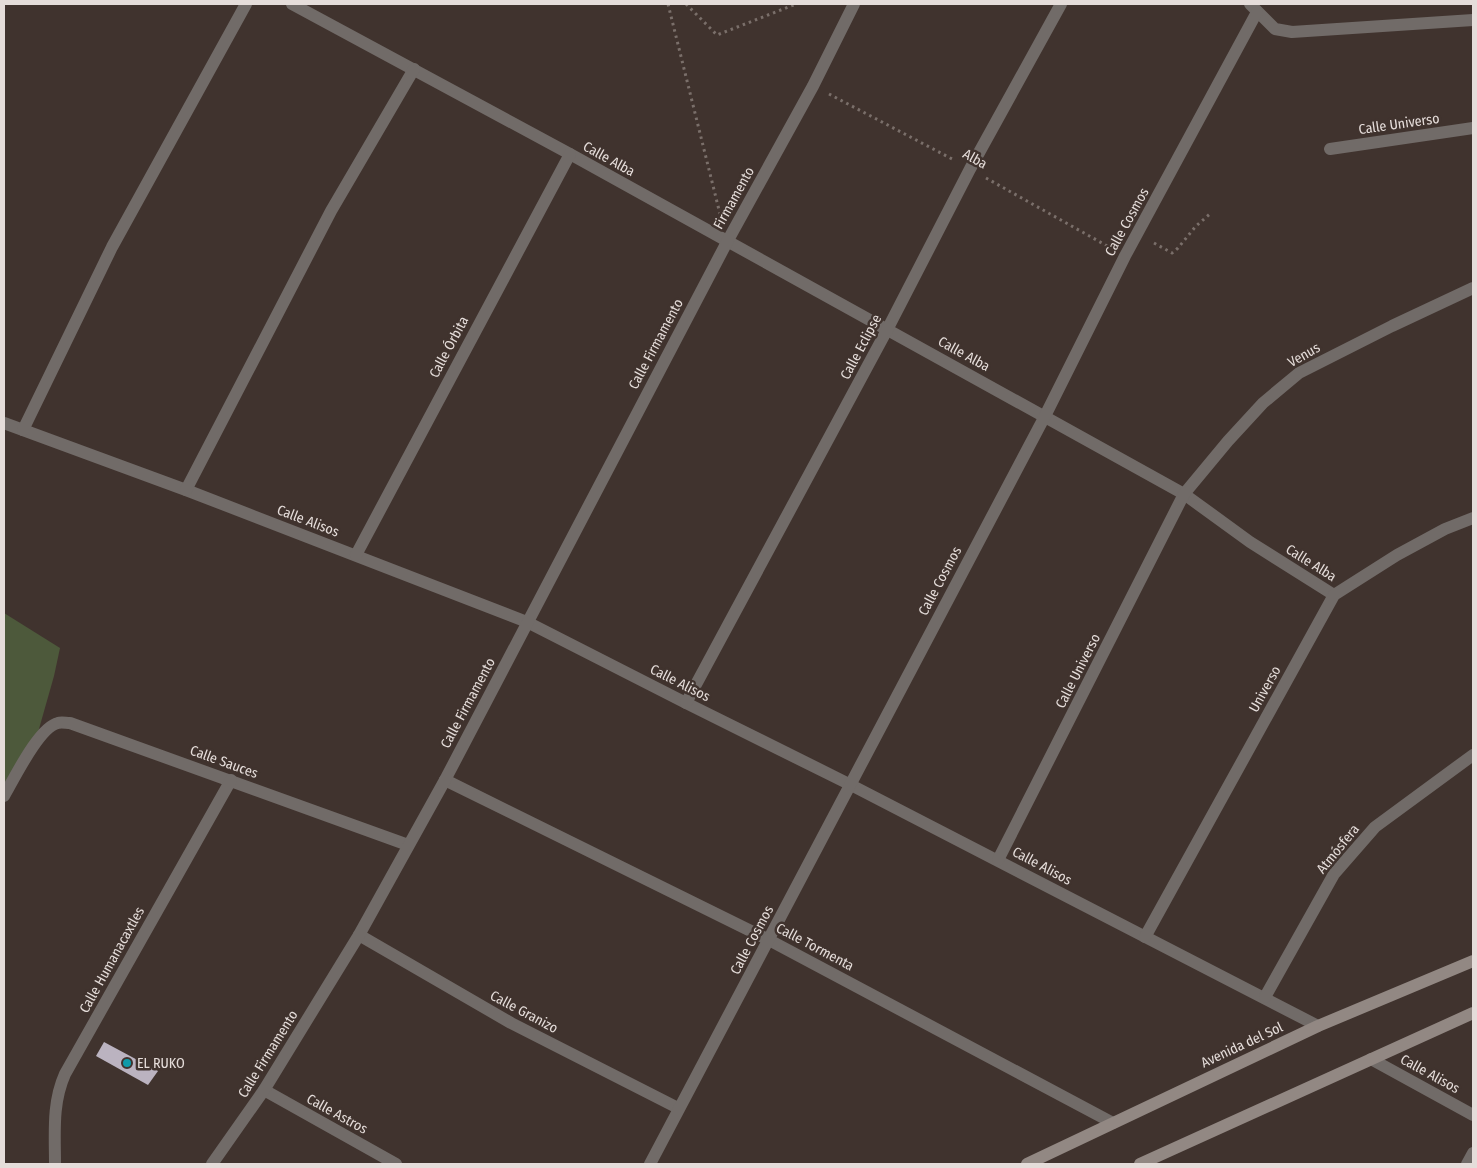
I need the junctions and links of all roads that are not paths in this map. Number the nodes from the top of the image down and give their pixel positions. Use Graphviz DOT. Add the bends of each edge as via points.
graph roads {
  1 [pos="246,4"];
  2 [pos="292,4"];
  3 [pos="854,4"];
  4 [pos="1061,4"];
  5 [pos="1254,8"];
  6 [pos="1473,20"];
  7 [pos="414,70"];
  8 [pos="1473,128"];
  9 [pos="1330,149"];
  10 [pos="570,154"];
  11 [pos="727,242"];
  12 [pos="1473,288"];
  13 [pos="887,330"];
  14 [pos="1045,416"];
  15 [pos="4,423"];
  16 [pos="23,430"];
  17 [pos="186,490"];
  18 [pos="1184,494"];
  19 [pos="1473,518"];
  20 [pos="356,555"];
  21 [pos="1334,595"];
  22 [pos="527,622"];
  23 [pos="686,704"];
  24 [pos="1473,755"];
  25 [pos="231,780"];
  26 [pos="445,780"];
  27 [pos="849,784"];
  28 [pos="4,796"];
  29 [pos="408,845"];
  30 [pos="998,860"];
  31 [pos="360,935"];
  32 [pos="1145,937"];
  33 [pos="769,940"];
  34 [pos="1473,961"];
  35 [pos="1265,997"];
  36 [pos="1473,1013"];
  37 [pos="1318,1026"];
  38 [pos="1371,1059"];
  39 [pos="264,1090"];
  40 [pos="678,1108"];
  41 [pos="1473,1115"];
  42 [pos="1113,1123"];
  43 [pos="1473,1153"];
  44 [pos="55,1164"];
  45 [pos="212,1164"];
  46 [pos="396,1164"];
  47 [pos="650,1164"];
  48 [pos="1027,1164"];
  49 [pos="1145,1164"];
  50 [pos="1467,1164"];
  1 -- 16 [label="street" via="112,247"];
  2 -- 7 [label="street, Calle Alba"];
  3 -- 11 [label="street, Firmamento"];
  4 -- 13 [label="street, Calle Eclipse" via="970,169"];
  5 -- 6 [label="street" via="1275,29 1292,32"];
  5 -- 14 [label="street, Calle Cosmos"];
  7 -- 10 [label="street, Calle Alba"];
  7 -- 17 [label="street" via="331,211"];
  8 -- 9 [label="street, Calle Universo"];
  10 -- 11 [label="street, Calle Alba"];
  10 -- 20 [label="street, Calle Órbita"];
  11 -- 13 [label="street, Calle Alba"];
  11 -- 22 [label="street, Calle Firmamento"];
  12 -- 18 [label="street, Venus" via="1299,373 1263,402"];
  13 -- 14 [label="street, Calle Alba"];
  13 -- 23 [label="street, Calle Eclipse"];
  14 -- 18 [label="street, Calle Alba"];
  14 -- 27 [label="street, Calle Cosmos"];
  15 -- 16 [label="street, Calle Alisos"];
  16 -- 17 [label="street, Calle Alisos"];
  17 -- 20 [label="street, Calle Alisos"];
  18 -- 21 [label="street, Calle Alba" via="1250,542"];
  18 -- 30 [label="street, Calle Universo"];
  19 -- 21 [label="street, Universo" via="1397,555"];
  20 -- 22 [label="street, Calle Alisos"];
  21 -- 32 [label="street, Universo"];
  22 -- 23 [label="street, Calle Alisos"];
  22 -- 26 [label="street, Calle Firmamento"];
  23 -- 27 [label="street, Calle Alisos"];
  24 -- 35 [label="street, Atmósfera" via="1375,827 1334,874"];
  25 -- 28 [label="street, Calle Sauces" via="70,722 57,722 46,729 35,744"];
  25 -- 29 [label="street, Calle Sauces"];
  25 -- 44 [label="street, Calle Humanacaxtles" via="58,1089"];
  26 -- 29 [label="street, Calle Firmamento"];
  26 -- 33 [label="street, Calle Tormenta"];
  27 -- 30 [label="street, Calle Alisos"];
  27 -- 33 [label="street, Calle Cosmos"];
  29 -- 31 [label="street, Calle Firmamento"];
  30 -- 32 [label="street, Calle Alisos"];
  31 -- 39 [label="street, Calle Firmamento"];
  31 -- 40 [label="street, Calle Granizo" via="512,1023"];
  32 -- 35 [label="street, Calle Alisos"];
  33 -- 40 [label="street, Calle Cosmos"];
  33 -- 42 [label="street, Calle Tormenta"];
  34 -- 37 [label="street, Avenida del Sol"];
  35 -- 37 [label="street, Calle Alisos"];
  36 -- 38 [label="street"];
  37 -- 42 [label="street, Avenida del Sol"];
  38 -- 41 [label="street, Calle Alisos"];
  38 -- 49 [label="street"];
  39 -- 45 [label="street, Calle Firmamento"];
  39 -- 46 [label="street, Calle Astros"];
  40 -- 47 [label="street, Calle Cosmos"];
  42 -- 48 [label="street, Avenida del Sol"];
  43 -- 50 [label="street"];
}
